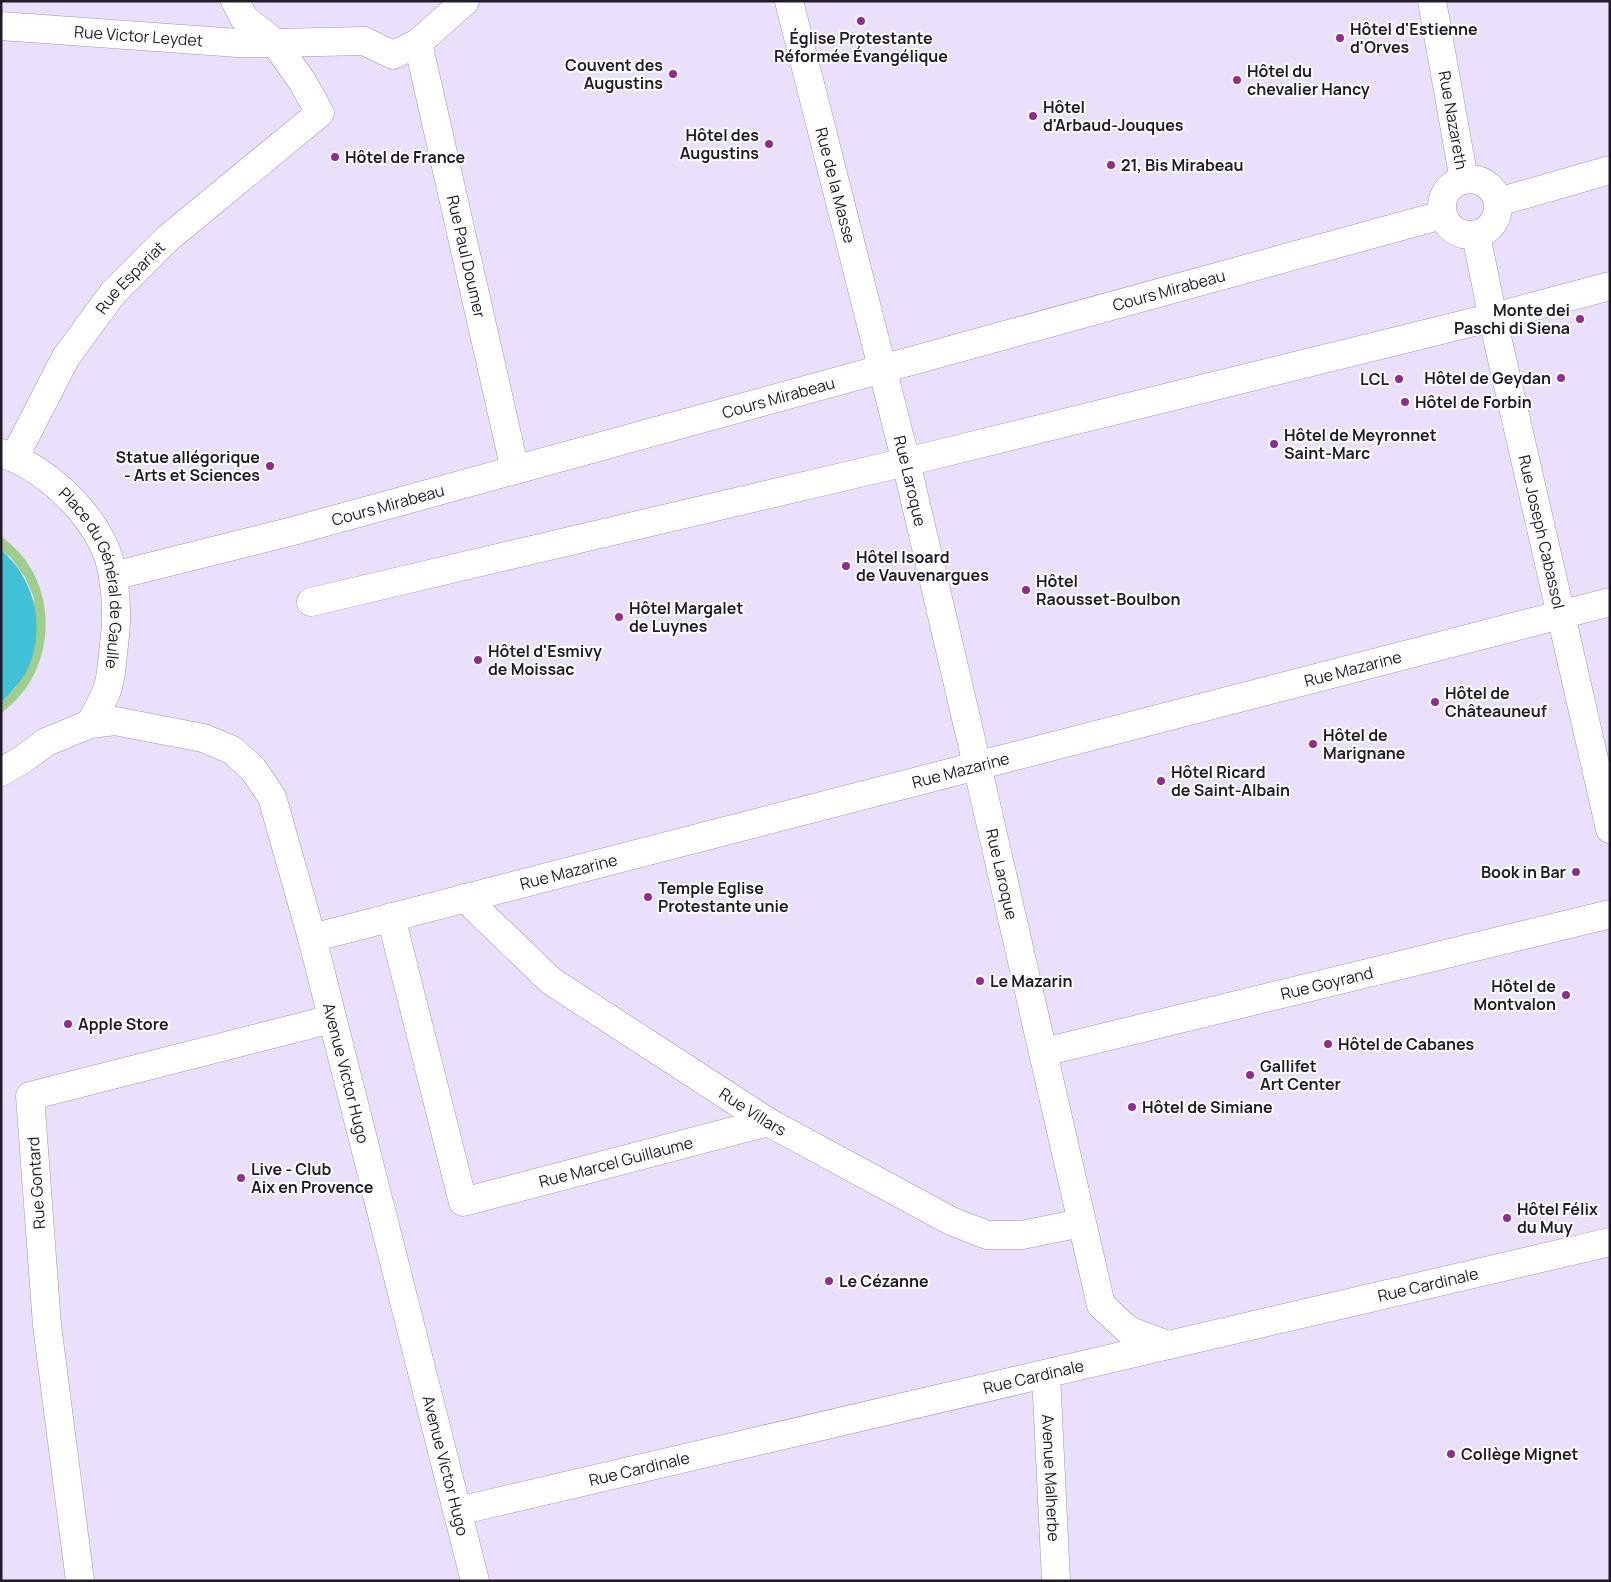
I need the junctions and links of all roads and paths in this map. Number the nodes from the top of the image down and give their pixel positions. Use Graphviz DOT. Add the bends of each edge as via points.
graph roads {
  1 [pos="235,1"];
  2 [pos="789,1"];
  3 [pos="1432,1"];
  4 [pos="463,2"];
  5 [pos="1,26"];
  6 [pos="275,43"];
  7 [pos="418,43"];
  8 [pos="1610,170"];
  9 [pos="1464,180"];
  10 [pos="1498,202"];
  11 [pos="1442,215"];
  12 [pos="1476,235"];
  13 [pos="1610,286"];
  14 [pos="1494,317"];
  15 [pos="883,369"];
  16 [pos="8,455"];
  17 [pos="906,462"];
  18 [pos="515,470"];
  19 [pos="113,576"];
  20 [pos="311,602"];
  21 [pos="1610,602"];
  22 [pos="1560,615"];
  23 [pos="90,724"];
  24 [pos="977,765"];
  25 [pos="1,772"];
  26 [pos="1610,829"];
  27 [pos="465,898"];
  28 [pos="1610,914"];
  29 [pos="391,918"];
  30 [pos="312,938"];
  31 [pos="332,1019"];
  32 [pos="1044,1052"];
  33 [pos="768,1122"];
  34 [pos="1081,1223"];
  35 [pos="1610,1242"];
  36 [pos="1168,1345"];
  37 [pos="1046,1374"];
  38 [pos="458,1511"];
  39 [pos="80,1581"];
  40 [pos="475,1581"];
  41 [pos="1056,1581"];
  1 -- 6 [label="street" via="244,18"];
  2 -- 15 [label="street, Rue de la Masse"];
  3 -- 9 [label="street, Rue Nazareth"];
  4 -- 7 [label="street"];
  5 -- 6 [label="street, Rue Victor Leydet"];
  6 -- 7 [label="street, Rue Victor Leydet" via="364,41 393,56"];
  6 -- 16 [label="street, Rue Espariat" via="320,113 168,238 113,293 66,357"];
  7 -- 18 [label="street, Rue Paul Doumer"];
  8 -- 10 [label="street"];
  9 -- 10 [label="street" via="1489,186"];
  9 -- 11 [label="street" via="1448,189"];
  10 -- 12 [label="street" via="1496,219 1484,232"];
  11 -- 12 [label="street" via="1459,234"];
  11 -- 15 [label="street, Cours Mirabeau"];
  12 -- 14 [label="street, Rue Joseph Cabassol"];
  13 -- 14 [label="street"];
  14 -- 17 [label="street"];
  14 -- 22 [label="street, Rue Joseph Cabassol"];
  15 -- 17 [label="street, Rue Laroque"];
  15 -- 18 [label="street, Cours Mirabeau"];
  16 -- 19 [label="street, Place du Général de Gaulle" via="60,487 74,502 105,549"];
  17 -- 20 [label="street"];
  17 -- 24 [label="street, Rue Laroque"];
  18 -- 19 [label="street, Cours Mirabeau"];
  19 -- 23 [label="street, Place du Général de Gaulle" via="117,625 111,674 107,690"];
  21 -- 22 [label="street, Rue Mazarine"];
  22 -- 24 [label="street, Rue Mazarine"];
  22 -- 26 [label="street, Rue Joseph Cabassol"];
  23 -- 25 [label="street" via="46,742"];
  23 -- 30 [label="street, Avenue Victor Hugo" via="115,721 203,738 232,750 253,769 272,797"];
  24 -- 27 [label="street, Rue Mazarine"];
  24 -- 32 [label="street, Rue Laroque"];
  27 -- 29 [label="street, Rue Mazarine"];
  27 -- 33 [label="street, Rue Villars" via="551,981"];
  28 -- 32 [label="street, Rue Goyrand"];
  29 -- 30 [label="street, Rue Mazarine"];
  29 -- 33 [label="street, Rue Marcel Guillaume" via="463,1202"];
  30 -- 31 [label="street, Avenue Victor Hugo"];
  31 -- 38 [label="street, Avenue Victor Hugo"];
  31 -- 39 [label="street, Rue Gontard" via="30,1096 47,1325"];
  32 -- 34 [label="street, Rue Laroque"];
  33 -- 34 [label="street, Rue Villars" via="950,1221 987,1235 1022,1235"];
  34 -- 36 [label="street, Rue Laroque" via="1101,1305 1128,1330"];
  35 -- 36 [label="street, Rue Cardinale"];
  36 -- 37 [label="street, Rue Cardinale"];
  37 -- 38 [label="street, Rue Cardinale"];
  37 -- 41 [label="street, Avenue Malherbe"];
  38 -- 40 [label="street, Avenue Victor Hugo"];
}
